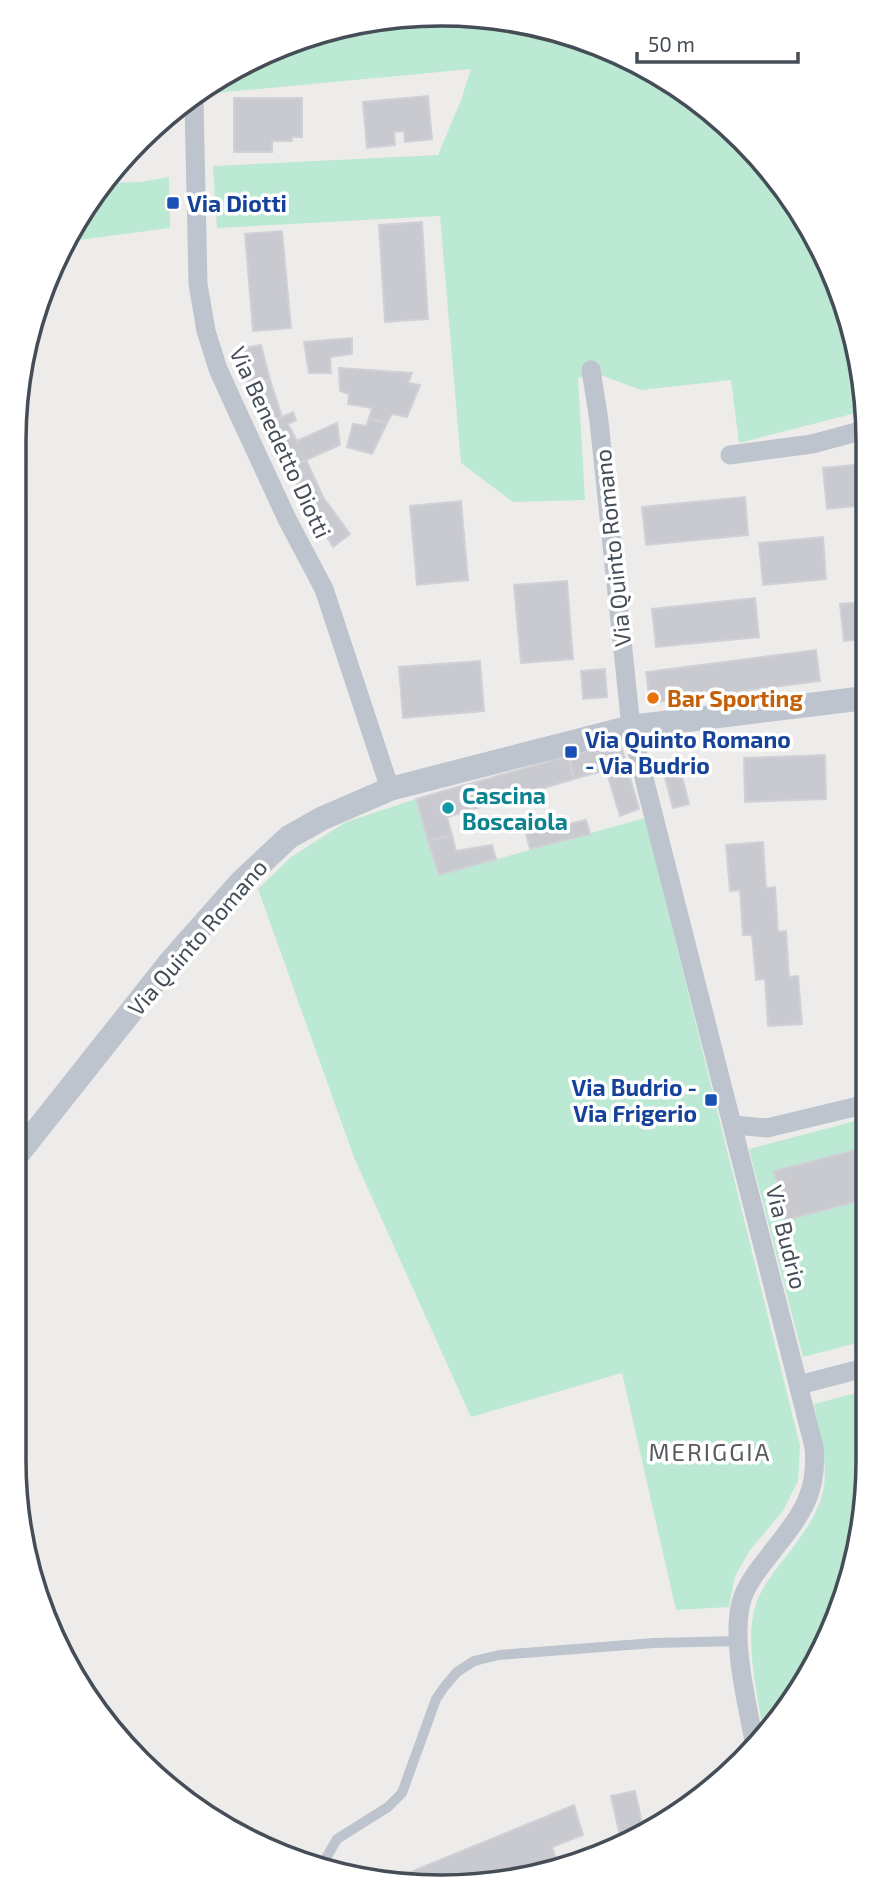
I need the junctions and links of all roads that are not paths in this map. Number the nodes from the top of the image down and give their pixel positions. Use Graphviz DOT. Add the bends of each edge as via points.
graph roads {
  1 [pos="194,108"];
  2 [pos="591,370"];
  3 [pos="856,432"];
  4 [pos="730,455"];
  5 [pos="856,699"];
  6 [pos="631,727"];
  7 [pos="390,789"];
  8 [pos="856,1107"];
  9 [pos="734,1125"];
  10 [pos="26,1144"];
  11 [pos="856,1370"];
  12 [pos="799,1385"];
  13 [pos="738,1640"];
  14 [pos="753,1733"];
  15 [pos="326,1858"];
  1 -- 7 [label="street, Via Benedetto Diotti" via="198,284 206,331 238,413 324,589"];
  2 -- 6 [label="street, Via Quinto Romano"];
  3 -- 4 [label="street" via="812,444"];
  5 -- 6 [label="street, Via Quinto Romano"];
  6 -- 7 [label="street, Via Quinto Romano"];
  6 -- 9 [label="street, Via Budrio"];
  7 -- 10 [label="street, Via Quinto Romano" via="289,837 249,874 171,961"];
  8 -- 9 [label="street" via="767,1128"];
  9 -- 12 [label="street, Via Budrio"];
  11 -- 12 [label="street"];
  12 -- 13 [label="street, Via Budrio" via="814,1447 812,1491 801,1513 750,1580 741,1603"];
  13 -- 14 [label="street, Via Budrio"];
  13 -- 15 [label="lane" via="499,1655 474,1661 457,1672 436,1699 402,1793 337,1839"];
}
